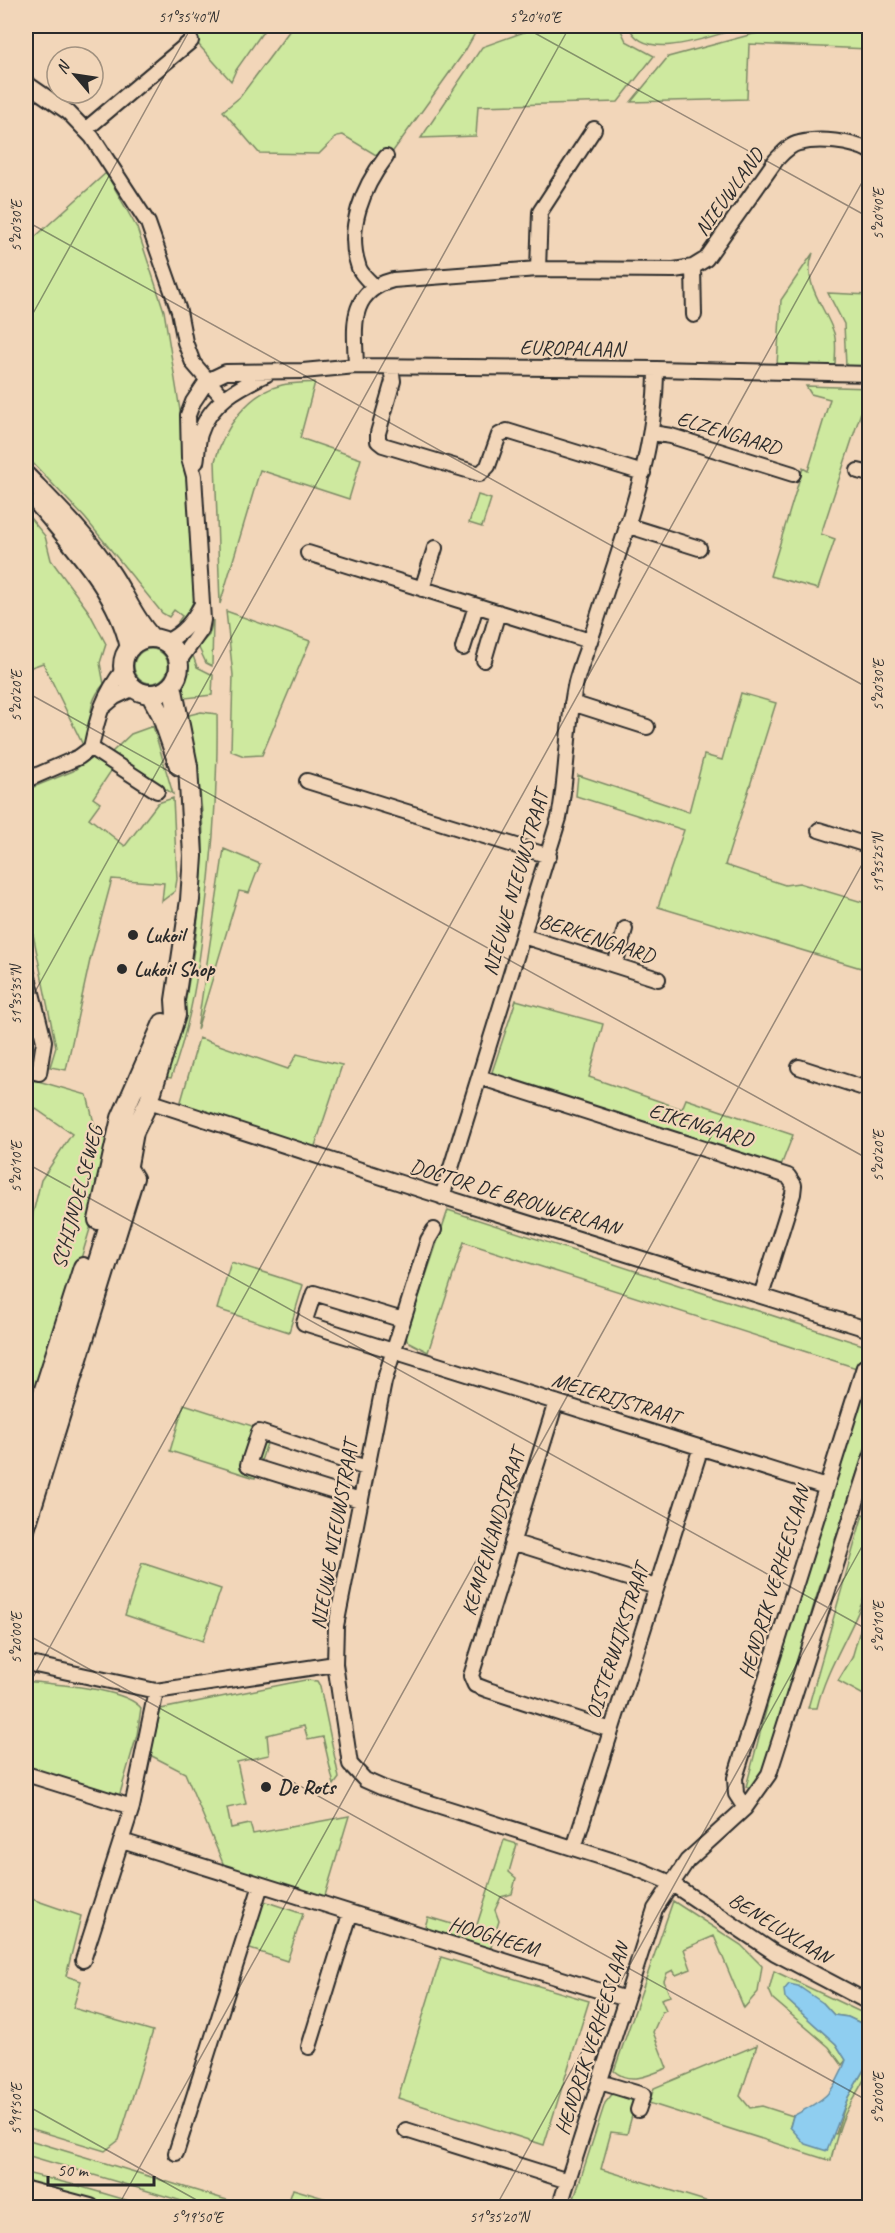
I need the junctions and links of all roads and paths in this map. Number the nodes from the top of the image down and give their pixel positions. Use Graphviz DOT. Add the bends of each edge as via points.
graph roads {
  1 [pos="191,41"];
  2 [pos="26,83"];
  3 [pos="85,129"];
  4 [pos="594,129"];
  5 [pos="870,151"];
  6 [pos="386,157"];
  7 [pos="693,267"];
  8 [pos="538,269"];
  9 [pos="374,286"];
  10 [pos="694,315"];
  11 [pos="356,366"];
  12 [pos="391,367"];
  13 [pos="656,369"];
  14 [pos="274,371"];
  15 [pos="870,374"];
  16 [pos="207,381"];
  17 [pos="224,399"];
  18 [pos="652,433"];
  19 [pos="643,473"];
  20 [pos="793,474"];
  21 [pos="26,476"];
  22 [pos="194,476"];
  23 [pos="26,492"];
  24 [pos="626,525"];
  25 [pos="435,548"];
  26 [pos="699,548"];
  27 [pos="308,553"];
  28 [pos="422,589"];
  29 [pos="203,602"];
  30 [pos="476,606"];
  31 [pos="498,612"];
  32 [pos="158,640"];
  33 [pos="590,641"];
  34 [pos="130,648"];
  35 [pos="463,648"];
  36 [pos="484,660"];
  37 [pos="179,661"];
  38 [pos="124,669"];
  39 [pos="172,685"];
  40 [pos="142,691"];
  41 [pos="572,703"];
  42 [pos="98,712"];
  43 [pos="647,726"];
  44 [pos="91,748"];
  45 [pos="26,780"];
  46 [pos="187,780"];
  47 [pos="307,781"];
  48 [pos="158,791"];
  49 [pos="819,830"];
  50 [pos="870,846"];
  51 [pos="549,856"];
  52 [pos="626,929"];
  53 [pos="523,936"];
  54 [pos="615,965"];
  55 [pos="26,969"];
  56 [pos="658,979"];
  57 [pos="175,1000"];
  58 [pos="799,1067"];
  59 [pos="26,1070"];
  60 [pos="142,1070"];
  61 [pos="479,1077"];
  62 [pos="870,1090"];
  63 [pos="149,1101"];
  64 [pos="128,1165"];
  65 [pos="442,1197"];
  66 [pos="434,1230"];
  67 [pos="761,1296"];
  68 [pos="403,1320"];
  69 [pos="870,1330"];
  70 [pos="393,1351"];
  71 [pos="864,1367"];
  72 [pos="556,1402"];
  73 [pos="26,1446"];
  74 [pos="701,1447"];
  75 [pos="870,1459"];
  76 [pos="366,1468"];
  77 [pos="826,1487"];
  78 [pos="26,1492"];
  79 [pos="360,1500"];
  80 [pos="26,1533"];
  81 [pos="512,1542"];
  82 [pos="656,1587"];
  83 [pos="26,1663"];
  84 [pos="335,1664"];
  85 [pos="156,1691"];
  86 [pos="611,1730"];
  87 [pos="26,1774"];
  88 [pos="132,1807"];
  89 [pos="745,1808"];
  90 [pos="122,1841"];
  91 [pos="574,1848"];
  92 [pos="671,1883"];
  93 [pos="261,1885"];
  94 [pos="350,1914"];
  95 [pos="83,1960"];
  96 [pos="626,1999"];
  97 [pos="870,2003"];
  98 [pos="309,2047"];
  99 [pos="600,2082"];
  100 [pos="638,2110"];
  101 [pos="406,2130"];
  102 [pos="176,2152"];
  103 [pos="568,2181"];
  104 [pos="26,2191"];
  105 [pos="90,2208"];
  106 [pos="559,2208"];
  1 -- 3 [label="street"];
  2 -- 3 [label="street"];
  3 -- 16 [label="street" via="148,223 179,310 185,342 193,363"];
  4 -- 8 [label="street" via="540,212"];
  5 -- 7 [label="street, NIEUWLAND" via="851,144 807,142 786,149 715,248"];
  6 -- 9 [label="street" via="357,209 354,243 359,270"];
  7 -- 8 [label="street, NIEUWLAND"];
  7 -- 10 [label="street, NIEUWLAND"];
  8 -- 9 [label="street, NIEUWLAND" via="393,280"];
  9 -- 11 [label="street" via="362,298 355,318"];
  11 -- 12 [label="street, EUROPALAAN"];
  11 -- 14 [label="street, EUROPALAAN"];
  12 -- 13 [label="street, EUROPALAAN"];
  12 -- 19 [label="street" via="393,381 378,433 378,441 383,445 480,474 488,466 499,435 507,431"];
  13 -- 15 [label="street, EUROPALAAN"];
  13 -- 18 [label="street, NIEUWE NIEUWSTRAAT"];
  14 -- 16 [label="street, EUROPALAAN" via="226,372"];
  14 -- 17 [label="street, EUROPALAAN"];
  16 -- 17 [label="street"];
  16 -- 22 [label="street" via="188,416 189,458"];
  17 -- 22 [label="street" via="200,432"];
  18 -- 19 [label="street, NIEUWE NIEUWSTRAAT"];
  18 -- 20 [label="street, ELZENGAARD"];
  19 -- 24 [label="street, NIEUWE NIEUWSTRAAT"];
  21 -- 32 [label="main road" via="68,519 108,569 144,630"];
  22 -- 29 [label="street"];
  23 -- 34 [label="main road" via="71,542 112,601"];
  24 -- 26 [label="street"];
  24 -- 33 [label="street, NIEUWE NIEUWSTRAAT"];
  25 -- 28 [label="street"];
  27 -- 28 [label="street"];
  28 -- 30 [label="street"];
  29 -- 32 [label="street" via="183,631"];
  29 -- 37 [label="street" via="201,630"];
  30 -- 31 [label="street"];
  30 -- 35 [label="street"];
  31 -- 33 [label="street"];
  31 -- 36 [label="street"];
  32 -- 34 [label="main road" via="140,641"];
  32 -- 37 [label="main road" via="174,650"];
  33 -- 41 [label="street, NIEUWE NIEUWSTRAAT"];
  34 -- 38 [label="main road"];
  37 -- 39 [label="main road"];
  38 -- 40 [label="main road"];
  38 -- 42 [label="street" via="109,688"];
  39 -- 40 [label="main road" via="162,692"];
  39 -- 46 [label="main road, SCHIJNDELSEWEG" via="182,726"];
  40 -- 42 [label="street" via="115,697"];
  40 -- 46 [label="main road, SCHIJNDELSEWEG" via="162,714 180,771"];
  41 -- 43 [label="street"];
  41 -- 51 [label="street, NIEUWE NIEUWSTRAAT" via="563,796"];
  42 -- 44 [label="street"];
  44 -- 45 [label="street" via="80,757"];
  44 -- 48 [label="street"];
  46 -- 57 [label="main road, SCHIJNDELSEWEG" via="193,856"];
  47 -- 51 [label="street"];
  49 -- 50 [label="street"];
  51 -- 53 [label="street, NIEUWE NIEUWSTRAAT"];
  52 -- 54 [label="street"];
  53 -- 54 [label="street, BERKENGAARD"];
  53 -- 61 [label="street, NIEUWE NIEUWSTRAAT"];
  54 -- 56 [label="street, BERKENGAARD"];
  55 -- 59 [label="street" via="44,1050 39,1072"];
  57 -- 60 [label="main road, SCHIJNDELSEWEG" via="165,1013 160,1034"];
  57 -- 63 [label="main road, SCHIJNDELSEWEG" via="171,1038"];
  58 -- 62 [label="street"];
  60 -- 63 [label="main road" via="145,1082 140,1095"];
  60 -- 73 [label="main road, SCHIJNDELSEWEG" via="121,1118 102,1208"];
  61 -- 65 [label="street, NIEUWE NIEUWSTRAAT"];
  61 -- 67 [label="street, EIKENGAARD" via="788,1176 794,1185 793,1194"];
  63 -- 64 [label="main road, SCHIJNDELSEWEG" via="134,1132"];
  63 -- 65 [label="street, DOCTOR DE BROUWERLAAN"];
  64 -- 78 [label="main road, SCHIJNDELSEWEG"];
  64 -- 80 [label="street, SCHIJNDELSEWEG" via="136,1178"];
  65 -- 67 [label="street, DOCTOR DE BROUWERLAAN"];
  66 -- 68 [label="street, NIEUWE NIEUWSTRAAT"];
  67 -- 69 [label="street, DOCTOR DE BROUWERLAAN"];
  68 -- 70 [label="street, NIEUWE NIEUWSTRAAT"];
  68 -- 70 [label="street, MEIERIJSTRAAT" via="314,1293 304,1323"];
  70 -- 72 [label="street, MEIERIJSTRAAT"];
  70 -- 76 [label="street, NIEUWE NIEUWSTRAAT"];
  71 -- 77 [label="street, HENDRIK VERHEESLAAN"];
  72 -- 74 [label="street, MEIERIJSTRAAT"];
  72 -- 81 [label="street, KEMPENLANDSTRAAT"];
  74 -- 77 [label="street, MEIERIJSTRAAT"];
  74 -- 82 [label="street, OISTERWIJKSTRAAT"];
  75 -- 89 [label="street, HENDRIK VERHEESLAAN" via="772,1764"];
  76 -- 79 [label="street, NIEUWE NIEUWSTRAAT"];
  76 -- 79 [label="street" via="259,1432 248,1465"];
  77 -- 89 [label="street, HENDRIK VERHEESLAAN" via="735,1778 736,1794"];
  79 -- 84 [label="street, NIEUWE NIEUWSTRAAT" via="341,1596"];
  81 -- 82 [label="street"];
  81 -- 86 [label="street, KEMPENLANDSTRAAT" via="471,1676 476,1685 488,1690"];
  82 -- 86 [label="street, OISTERWIJKSTRAAT"];
  83 -- 85 [label="street"];
  84 -- 85 [label="street"];
  84 -- 91 [label="street, NIEUWE NIEUWSTRAAT" via="350,1764 365,1780"];
  85 -- 88 [label="street"];
  86 -- 91 [label="street, OISTERWIJKSTRAAT"];
  87 -- 88 [label="street"];
  88 -- 90 [label="street"];
  89 -- 92 [label="street, HENDRIK VERHEESLAAN" via="687,1861"];
  90 -- 93 [label="street, HOOGHEEM"];
  90 -- 95 [label="street"];
  91 -- 92 [label="street, NIEUWE NIEUWSTRAAT"];
  92 -- 96 [label="street, HENDRIK VERHEESLAAN" via="656,1909"];
  92 -- 97 [label="street, BENELUXLAAN" via="775,1953"];
  93 -- 94 [label="street, HOOGHEEM"];
  93 -- 102 [label="street"];
  94 -- 96 [label="street, HOOGHEEM"];
  94 -- 98 [label="street"];
  96 -- 99 [label="street, HENDRIK VERHEESLAAN"];
  99 -- 100 [label="street" via="643,2095"];
  99 -- 103 [label="street, HENDRIK VERHEESLAAN"];
  101 -- 103 [label="street"];
  103 -- 106 [label="street, HENDRIK VERHEESLAAN"];
  104 -- 105 [label="main road"];
}
